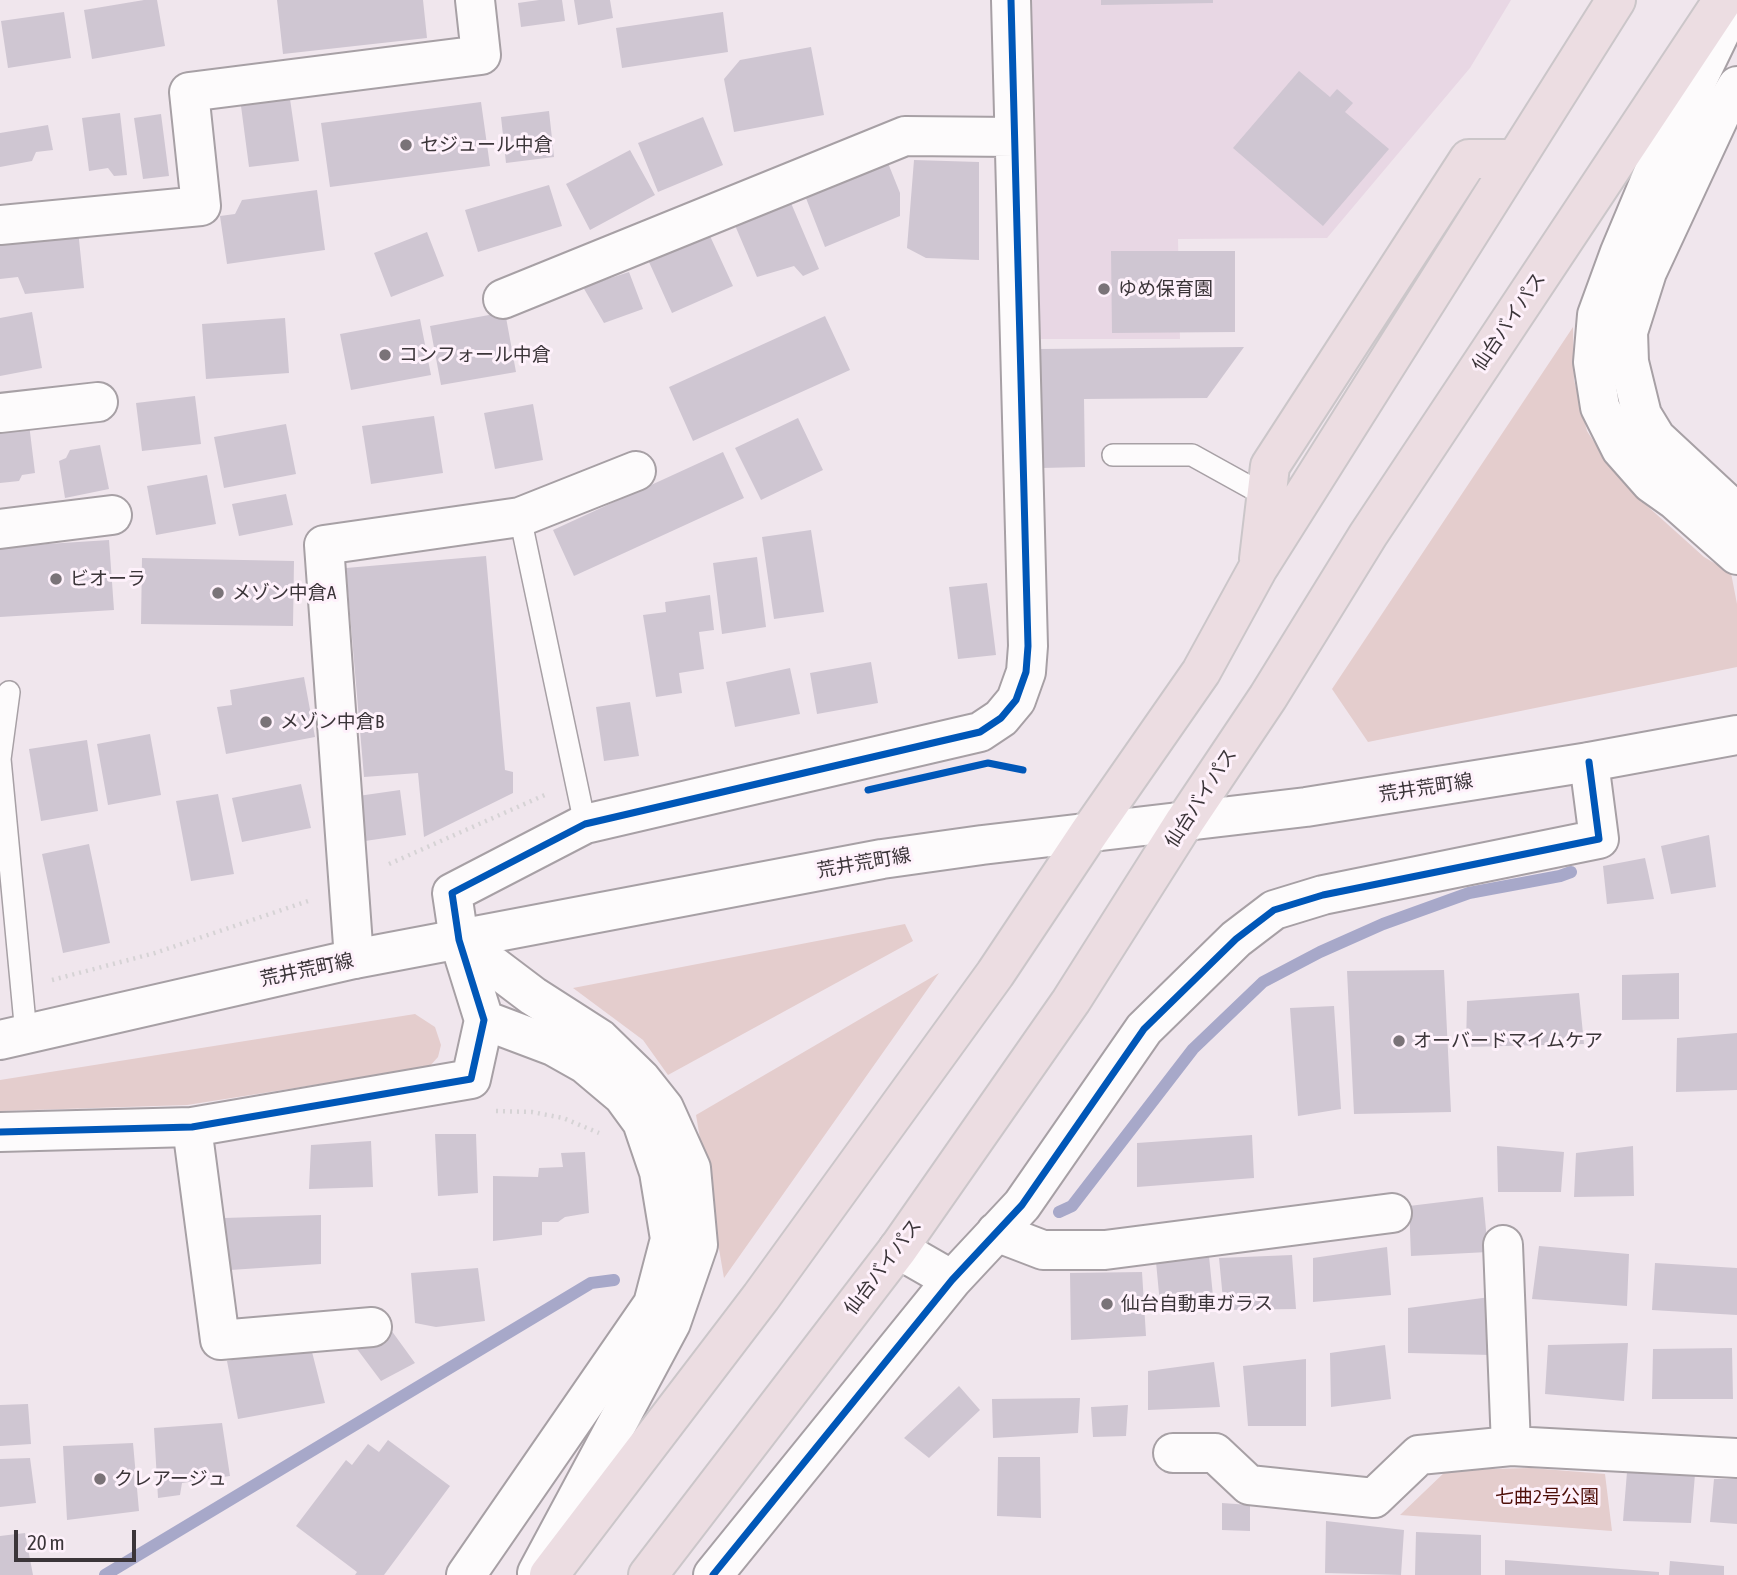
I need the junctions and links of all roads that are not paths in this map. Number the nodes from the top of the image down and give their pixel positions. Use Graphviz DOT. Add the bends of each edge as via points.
graph roads {
  1 [pos="475,0"];
  2 [pos="1010,0"];
  3 [pos="1616,0"];
  4 [pos="1723,0"];
  5 [pos="1736,0"];
  6 [pos="1732,103"];
  7 [pos="1014,137"];
  8 [pos="1516,159"];
  9 [pos="0,225"];
  10 [pos="503,299"];
  11 [pos="98,402"];
  12 [pos="0,413"];
  13 [pos="1113,455"];
  14 [pos="636,471"];
  15 [pos="1266,496"];
  16 [pos="112,515"];
  17 [pos="520,517"];
  18 [pos="0,529"];
  19 [pos="1737,529"];
  20 [pos="1737,555"];
  21 [pos="1258,568"];
  22 [pos="9,692"];
  23 [pos="1737,735"];
  24 [pos="1589,762"];
  25 [pos="1185,821"];
  26 [pos="585,824"];
  27 [pos="1088,832"];
  28 [pos="459,940"];
  29 [pos="354,959"];
  30 [pos="484,1020"];
  31 [pos="13,1037"];
  32 [pos="192,1126"];
  33 [pos="0,1132"];
  34 [pos="1392,1213"];
  35 [pos="996,1232"];
  36 [pos="1503,1245"];
  37 [pos="898,1249"];
  38 [pos="952,1280"];
  39 [pos="372,1327"];
  40 [pos="1511,1446"];
  41 [pos="1173,1452"];
  42 [pos="1737,1458"];
  43 [pos="466,1575"];
  44 [pos="536,1575"];
  45 [pos="548,1575"];
  46 [pos="648,1575"];
  47 [pos="713,1575"];
  1 -- 9 [label="street" via="481,55 189,92 201,206"];
  2 -- 7 [label="street"];
  3 -- 8 [label="highway"];
  4 -- 25 [label="highway, 仙台バイパス" via="1368,534"];
  5 -- 20 [label="street" via="1620,252 1597,315 1593,362 1600,407 1621,449 1651,483"];
  6 -- 19 [label="street" via="1647,272 1628,332 1629,362 1642,415 1656,438 1727,504"];
  7 -- 10 [label="street" via="905,136"];
  7 -- 26 [label="street" via="1028,646 1026,672 1016,700 980,732"];
  8 -- 15 [label="highway" via="1469,159 1270,466"];
  8 -- 21 [label="highway"];
  11 -- 12 [label="street"];
  13 -- 15 [label="lane" via="1192,455"];
  14 -- 17 [label="street"];
  15 -- 21 [label="highway"];
  16 -- 18 [label="street"];
  17 -- 26 [label="lane"];
  17 -- 29 [label="street" via="324,545"];
  21 -- 27 [label="highway" via="1201,672"];
  22 -- 31 [label="lane" via="0,759 23,988"];
  23 -- 24 [label="street, 荒井荒町線"];
  24 -- 25 [label="street, 荒井荒町線" via="1306,807"];
  24 -- 35 [label="street" via="1599,839 1323,895 1274,910 1236,939 1144,1029 1022,1205"];
  25 -- 27 [label="street, 荒井荒町線"];
  25 -- 37 [label="highway, 仙台バイパス" via="1071,1001"];
  26 -- 28 [label="street" via="452,893"];
  27 -- 28 [label="street, 荒井荒町線" via="882,859"];
  27 -- 45 [label="highway" via="995,974 777,1275"];
  28 -- 29 [label="street, 荒井荒町線"];
  28 -- 30 [label="street"];
  28 -- 44 [label="street" via="600,1039 664,1108 691,1168 698,1245 671,1323"];
  29 -- 31 [label="street, 荒井荒町線"];
  30 -- 32 [label="street" via="471,1079"];
  30 -- 43 [label="street" via="564,1052 623,1096 642,1122 659,1172 670,1239 653,1304"];
  32 -- 33 [label="street"];
  32 -- 39 [label="street" via="219,1340"];
  34 -- 35 [label="street" via="1105,1250 1043,1250"];
  35 -- 38 [label="street"];
  36 -- 40 [label="street"];
  37 -- 38 [label="street"];
  37 -- 46 [label="highway, 仙台バイパス"];
  38 -- 47 [label="street"];
  40 -- 41 [label="street" via="1419,1455 1374,1498 1249,1485 1215,1452"];
  40 -- 42 [label="street"];
}
